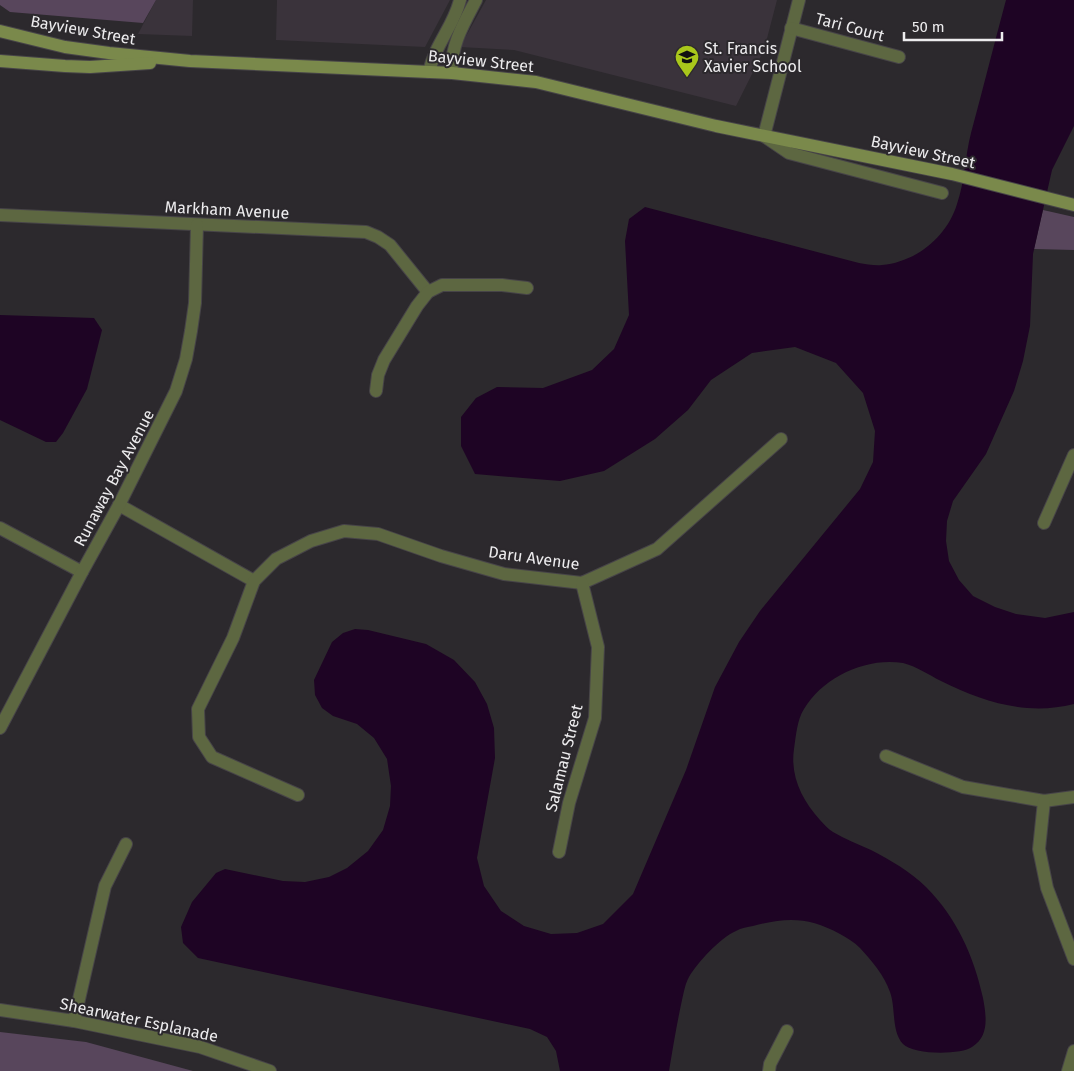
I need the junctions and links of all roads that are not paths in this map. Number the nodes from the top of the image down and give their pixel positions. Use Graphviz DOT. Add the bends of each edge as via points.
graph roads {
  1 [pos="460,0"];
  2 [pos="476,0"];
  3 [pos="799,0"];
  4 [pos="792,28"];
  5 [pos="0,31"];
  6 [pos="899,57"];
  7 [pos="0,61"];
  8 [pos="190,61"];
  9 [pos="429,72"];
  10 [pos="452,73"];
  11 [pos="764,136"];
  12 [pos="942,193"];
  13 [pos="1074,205"];
  14 [pos="0,215"];
  15 [pos="197,225"];
  16 [pos="526,288"];
  17 [pos="428,292"];
  18 [pos="376,391"];
  19 [pos="781,438"];
  20 [pos="1074,455"];
  21 [pos="119,505"];
  22 [pos="1044,523"];
  23 [pos="0,528"];
  24 [pos="82,572"];
  25 [pos="254,580"];
  26 [pos="582,583"];
  27 [pos="0,728"];
  28 [pos="886,756"];
  29 [pos="298,795"];
  30 [pos="1074,796"];
  31 [pos="1044,801"];
  32 [pos="126,844"];
  33 [pos="559,852"];
  34 [pos="1074,959"];
  35 [pos="0,1010"];
  36 [pos="74,1021"];
  37 [pos="787,1032"];
  38 [pos="1074,1051"];
  39 [pos="270,1071"];
  40 [pos="769,1071"];
  41 [pos="1068,1071"];
  1 -- 9 [label="street" via="434,52"];
  2 -- 10 [label="street" via="455,44"];
  3 -- 4 [label="street"];
  4 -- 6 [label="street, Tari Court"];
  4 -- 11 [label="street"];
  5 -- 8 [label="main road, Bayview Street" via="66,47"];
  7 -- 8 [label="main road, Bayview Street" via="90,67"];
  8 -- 9 [label="main road, Bayview Street"];
  9 -- 10 [label="main road, Bayview Street"];
  10 -- 11 [label="main road, Bayview Street" via="536,82"];
  11 -- 12 [label="street, Bayview Street" via="789,153"];
  11 -- 13 [label="main road, Bayview Street" via="952,174"];
  14 -- 15 [label="street, Markham Avenue"];
  15 -- 17 [label="street, Markham Avenue" via="366,232 390,245"];
  15 -- 21 [label="street, Runaway Bay Avenue" via="195,303 186,358 167,412"];
  16 -- 17 [label="street" via="442,285"];
  17 -- 18 [label="street" via="384,360"];
  19 -- 26 [label="street, Daru Avenue" via="657,549"];
  20 -- 22 [label="street"];
  21 -- 24 [label="street, Runaway Bay Avenue"];
  21 -- 25 [label="street"];
  23 -- 24 [label="street"];
  24 -- 27 [label="street, Runaway Bay Avenue"];
  25 -- 26 [label="street, Daru Avenue" via="276,559 311,540 344,531 378,534 504,574"];
  25 -- 29 [label="street, Daru Avenue" via="233,638 198,709 199,737 212,757"];
  26 -- 33 [label="street, Salamau Street" via="598,648 595,718 568,803"];
  28 -- 31 [label="street" via="963,787"];
  30 -- 31 [label="street"];
  31 -- 34 [label="street" via="1039,849 1047,888"];
  32 -- 36 [label="street" via="105,886"];
  35 -- 36 [label="street, Shearwater Esplanade"];
  36 -- 39 [label="street, Shearwater Esplanade" via="200,1047"];
  37 -- 40 [label="street"];
  38 -- 41 [label="street"];
}
